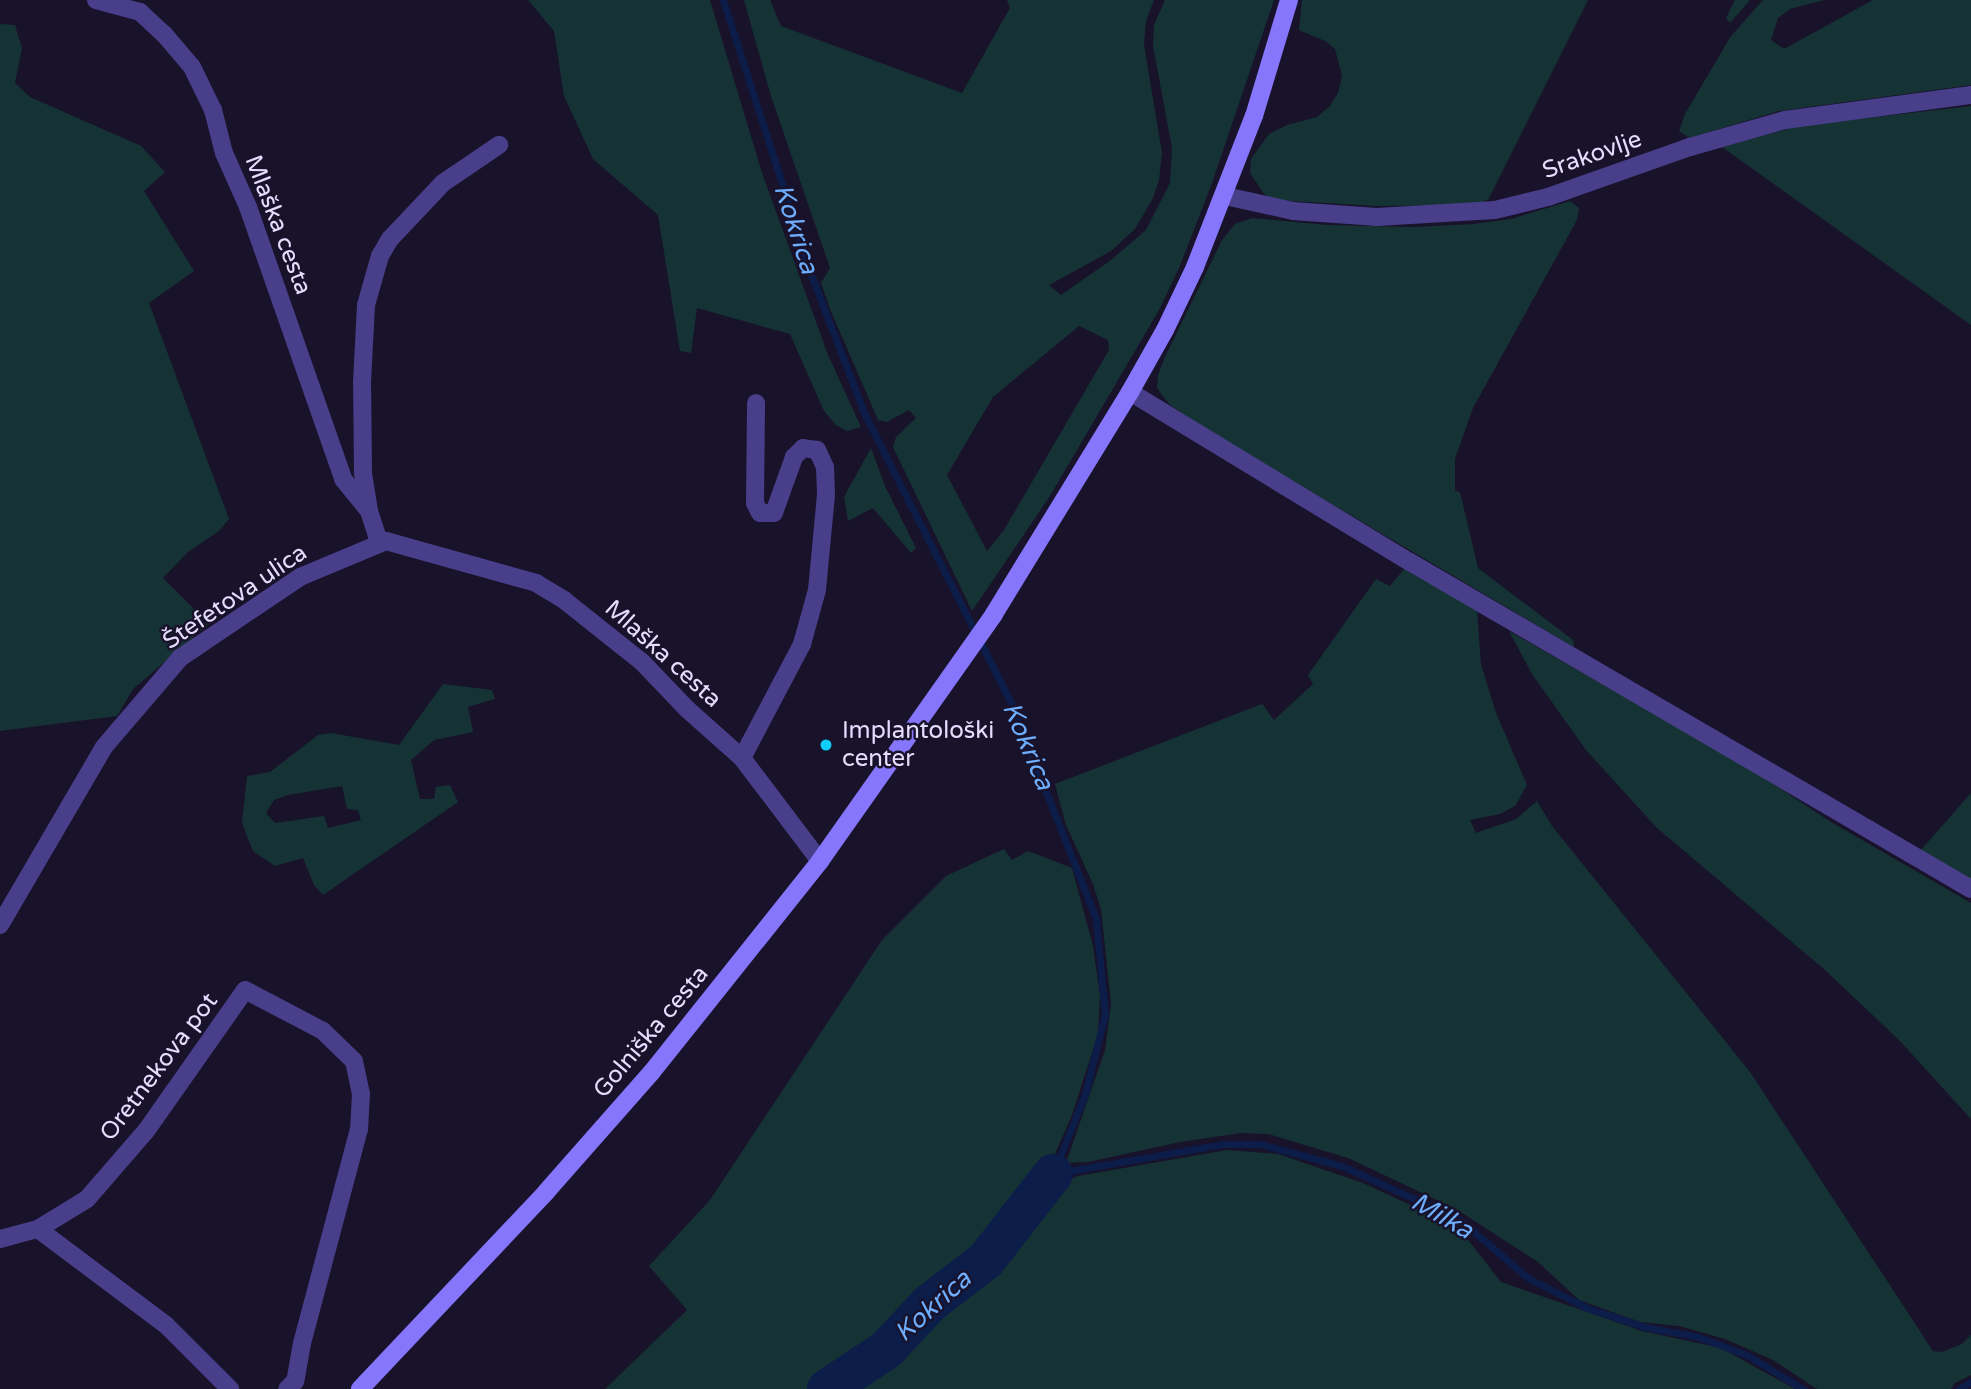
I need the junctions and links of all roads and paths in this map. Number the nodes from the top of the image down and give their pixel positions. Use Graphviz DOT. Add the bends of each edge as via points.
graph roads {
  1 [pos="96,0"];
  2 [pos="1289,0"];
  3 [pos="141,6"];
  4 [pos="1971,95"];
  5 [pos="499,145"];
  6 [pos="1225,196"];
  7 [pos="1130,391"];
  8 [pos="756,403"];
  9 [pos="369,511"];
  10 [pos="379,542"];
  11 [pos="742,758"];
  12 [pos="820,861"];
  13 [pos="1971,889"];
  14 [pos="0,925"];
  15 [pos="38,1229"];
  16 [pos="0,1239"];
  17 [pos="230,1389"];
  18 [pos="288,1389"];
  19 [pos="360,1389"];
  1 -- 3 [label="street, Mlaška cesta"];
  2 -- 6 [label="main road, Golniška cesta"];
  3 -- 9 [label="street, Mlaška cesta" via="192,68 213,110 224,153 248,207 343,479"];
  4 -- 6 [label="street, Srakovlje" via="1785,120 1495,210 1377,217 1293,211"];
  5 -- 9 [label="street, Mlaška cesta" via="443,183 390,239 380,256 366,305 362,382 363,472"];
  6 -- 7 [label="main road, Golniška cesta" via="1165,330"];
  7 -- 12 [label="main road, Golniška cesta" via="994,614"];
  7 -- 13 [label="street" via="1410,562"];
  8 -- 11 [label="street" via="755,503 760,513 774,513 794,457 803,448 817,450 825,467 826,495 817,590 802,644"];
  9 -- 10 [label="street, Mlaška cesta"];
  10 -- 11 [label="street, Mlaška cesta" via="409,546 536,583 642,662"];
  10 -- 14 [label="street, Štefetova ulica" via="300,577 180,658 104,747"];
  11 -- 12 [label="street, Mlaška cesta"];
  12 -- 19 [label="main road, Golniška cesta" via="651,1073 547,1192"];
  15 -- 16 [label="street, Oretnekova pot"];
  15 -- 17 [label="street" via="166,1325"];
  15 -- 18 [label="street, Oretnekova pot" via="88,1199 146,1130 245,990 323,1031 354,1061 361,1093 359,1129 295,1381"];
}
